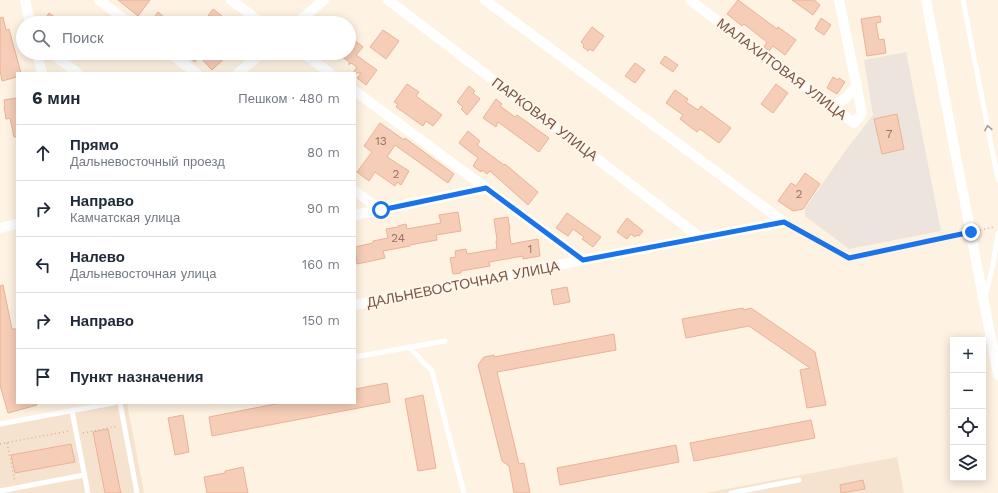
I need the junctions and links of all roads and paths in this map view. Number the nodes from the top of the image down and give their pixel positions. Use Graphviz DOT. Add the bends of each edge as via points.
graph roads {
  1 [pos="25,0"];
  2 [pos="99,0"];
  3 [pos="231,0"];
  4 [pos="324,0"];
  5 [pos="388,0"];
  6 [pos="485,0"];
  7 [pos="690,0"];
  8 [pos="839,0"];
  9 [pos="926,0"];
  10 [pos="962,0"];
  11 [pos="28,16"];
  12 [pos="120,16"];
  13 [pos="253,16"];
  14 [pos="305,16"];
  15 [pos="39,60"];
  16 [pos="60,60"];
  17 [pos="178,60"];
  18 [pos="254,60"];
  19 [pos="312,60"];
  20 [pos="42,72"];
  21 [pos="77,72"];
  22 [pos="195,72"];
  23 [pos="239,72"];
  24 [pos="329,72"];
  25 [pos="857,84"];
  26 [pos="356,93"];
  27 [pos="832,106"];
  28 [pos="998,180"];
  29 [pos="486,188"];
  30 [pos="356,192"];
  31 [pos="381,210"];
  32 [pos="356,215"];
  33 [pos="784,222"];
  34 [pos="16,224"];
  35 [pos="998,227"];
  36 [pos="0,228"];
  37 [pos="971,232"];
  38 [pos="998,233"];
  39 [pos="701,238"];
  40 [pos="583,260"];
  41 [pos="984,302"];
  42 [pos="356,305"];
  43 [pos="445,340"];
  44 [pos="409,347"];
  45 [pos="356,358"];
  46 [pos="998,374"];
  47 [pos="108,404"];
  48 [pos="120,404"];
  49 [pos="72,411"];
  50 [pos="0,424"];
  51 [pos="124,425"];
  52 [pos="76,432"];
  53 [pos="7,442"];
  54 [pos="0,444"];
  55 [pos="84,475"];
  56 [pos="799,480"];
  57 [pos="16,488"];
  58 [pos="0,491"];
  59 [pos="88,493"];
  60 [pos="137,493"];
  61 [pos="464,493"];
  62 [pos="731,493"];
  1 -- 11 [label="street"];
  2 -- 12 [label="street"];
  3 -- 13 [label="street"];
  4 -- 14 [label="street"];
  5 -- 39 [label="street, ПАРКОВАЯ УЛИЦА"];
  6 -- 33 [label="street"];
  7 -- 27 [label="street, МАЛАХИТОВАЯ УЛИЦА"];
  8 -- 25 [label="street"];
  9 -- 37 [label="street"];
  28 -- 10 [label="lane, one-way"];
  15 -- 20 [label="street"];
  16 -- 21 [label="street"];
  17 -- 22 [label="street"];
  18 -- 23 [label="street"];
  19 -- 24 [label="street"];
  25 -- 27 [label="street" via="843,102"];
  25 -- 27 [label="street, МАЛАХИТОВАЯ УЛИЦА" via="862,114 854,123"];
  26 -- 29 [label="street"];
  29 -- 31 [label="street"];
  29 -- 40 [label="street"];
  30 -- 31 [label="street"];
  31 -- 32 [label="street"];
  33 -- 37 [label="path" via="849,258"];
  33 -- 39 [label="street, ДАЛЬНЕВОСТОЧНАЯ УЛИЦА"];
  34 -- 36 [label="street"];
  35 -- 37 [label="path"];
  37 -- 41 [label="street"];
  38 -- 41 [label="lane"];
  39 -- 40 [label="street, ДАЛЬНЕВОСТОЧНАЯ УЛИЦА"];
  40 -- 42 [label="street, ДАЛЬНЕВОСТОЧНАЯ УЛИЦА"];
  41 -- 46 [label="street"];
  43 -- 44 [label="lane"];
  44 -- 45 [label="lane"];
  44 -- 61 [label="lane" via="432,371"];
  47 -- 49 [label="lane"];
  48 -- 51 [label="lane"];
  49 -- 50 [label="lane"];
  49 -- 52 [label="lane"];
  51 -- 52 [label="path"];
  51 -- 60 [label="lane"];
  52 -- 53 [label="path"];
  52 -- 55 [label="lane"];
  53 -- 54 [label="path"];
  53 -- 57 [label="path"];
  55 -- 57 [label="lane"];
  55 -- 59 [label="lane"];
  56 -- 62 [label="lane"];
  57 -- 58 [label="lane"];
}
